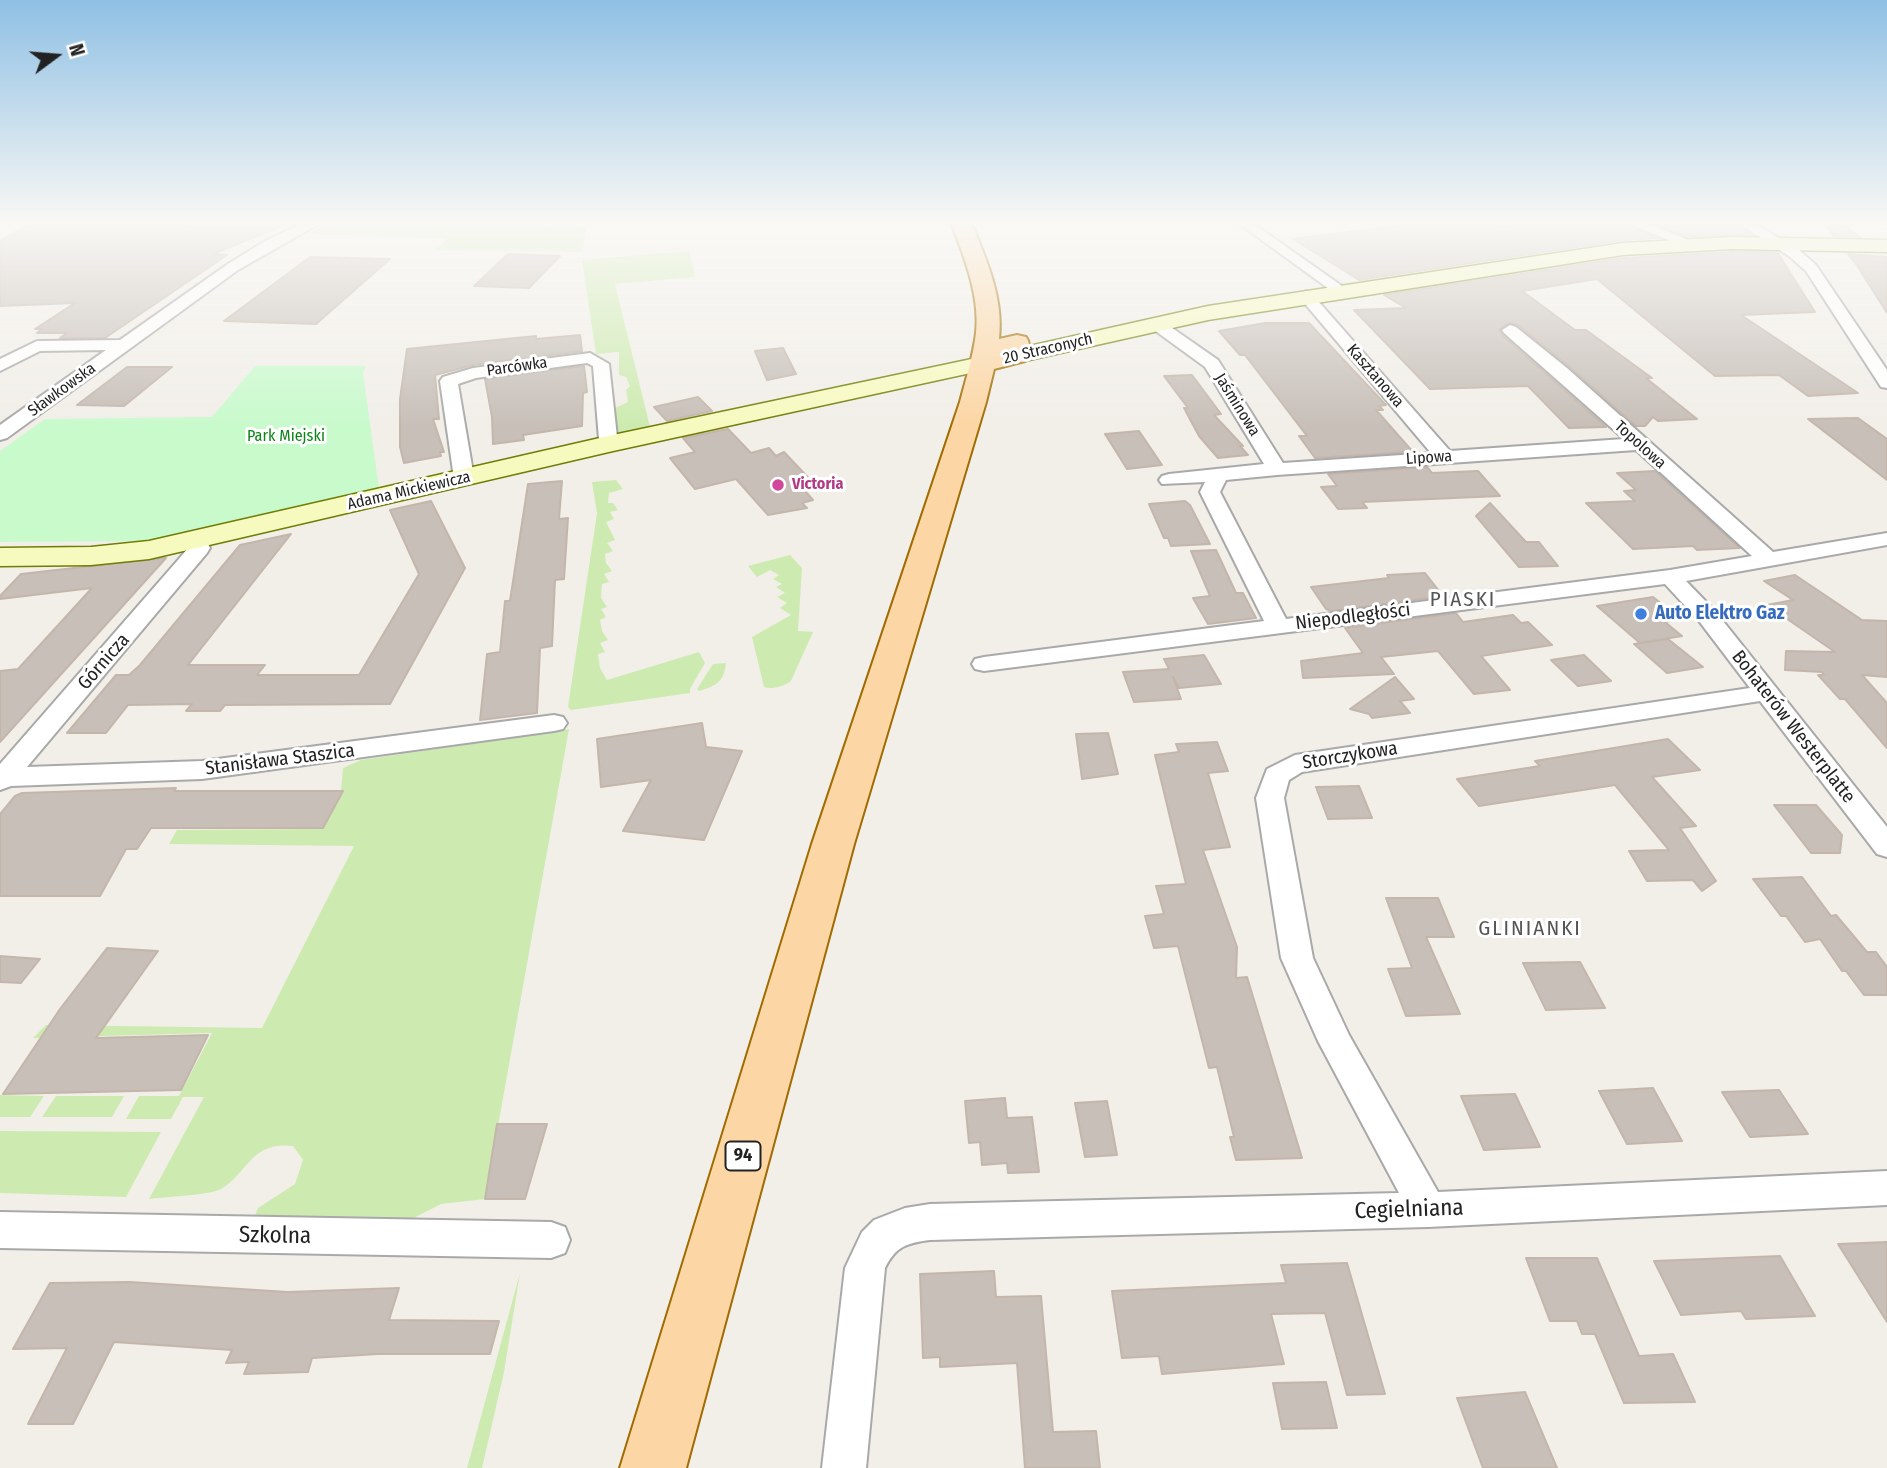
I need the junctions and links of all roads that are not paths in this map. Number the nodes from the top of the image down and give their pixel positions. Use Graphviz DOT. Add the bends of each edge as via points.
graph roads {
  1 [pos="200,291"];
  2 [pos="982,291"];
  3 [pos="1341,291"];
  4 [pos="1344,291"];
  5 [pos="1826,291"];
  6 [pos="1306,296"];
  7 [pos="1156,324"];
  8 [pos="1510,330"];
  9 [pos="123,345"];
  10 [pos="1017,349"];
  11 [pos="983,357"];
  12 [pos="0,366"];
  13 [pos="1887,383"];
  14 [pos="0,434"];
  15 [pos="613,443"];
  16 [pos="1639,444"];
  17 [pos="1445,457"];
  18 [pos="1277,469"];
  19 [pos="1218,475"];
  20 [pos="464,478"];
  21 [pos="1169,480"];
  22 [pos="196,540"];
  23 [pos="1883,546"];
  24 [pos="0,557"];
  25 [pos="1770,561"];
  26 [pos="1670,576"];
  27 [pos="1278,626"];
  28 [pos="984,664"];
  29 [pos="1765,693"];
  30 [pos="554,723"];
  31 [pos="2,779"];
  32 [pos="1887,847"];
  33 [pos="1887,1188"];
  34 [pos="1428,1210"];
  35 [pos="0,1230"];
  36 [pos="551,1240"];
  37 [pos="653,1468"];
  38 [pos="844,1468"];
  1 -- 9 [label="street, Sławkowska"];
  2 -- 11 [label="main road, 94" via="988,331"];
  3 -- 4 [label="main road, 20 Straconych"];
  3 -- 6 [label="main road, 20 Straconych"];
  5 -- 13 [label="street"];
  6 -- 7 [label="main road, 20 Straconych"];
  6 -- 17 [label="street, Kasztanowa"];
  7 -- 10 [label="main road, 20 Straconych"];
  7 -- 18 [label="street, Jaśminowa" via="1212,364"];
  8 -- 16 [label="street, Topolowa"];
  9 -- 12 [label="street, Sławkowska" via="37,346"];
  9 -- 14 [label="street, Sławkowska"];
  10 -- 11 [label="main road, 20 Straconych"];
  11 -- 15 [label="main road, Adama Mickiewicza"];
  11 -- 37 [label="main road, 94" via="972,405 833,844"];
  15 -- 20 [label="main road, Adama Mickiewicza"];
  15 -- 20 [label="street, Parcówka" via="608,439 601,364 590,358 473,373 449,381"];
  16 -- 17 [label="street, Lipowa"];
  16 -- 25 [label="street, Topolowa"];
  17 -- 18 [label="street, Lipowa"];
  18 -- 19 [label="street, Lipowa"];
  19 -- 21 [label="street, Lipowa"];
  19 -- 27 [label="street" via="1210,492"];
  20 -- 22 [label="main road, Adama Mickiewicza"];
  22 -- 24 [label="main road, Adama Mickiewicza" via="120,554"];
  22 -- 31 [label="street, Górnicza" via="200,548"];
  23 -- 25 [label="street, Niepodległości"];
  25 -- 26 [label="street, Niepodległości"];
  26 -- 27 [label="street, Niepodległości"];
  26 -- 29 [label="street, Bohaterów Westerplatte" via="1707,615"];
  27 -- 28 [label="street, Niepodległości"];
  29 -- 32 [label="street, Bohaterów Westerplatte"];
  29 -- 34 [label="street, Storczykowa" via="1294,764 1278,775 1270,798 1297,958 1335,1041"];
  30 -- 31 [label="street, Stanisława Staszica" via="202,771"];
  33 -- 34 [label="street, Cegielniana"];
  34 -- 38 [label="street, Cegielniana" via="930,1222 896,1227 876,1242 865,1268"];
  35 -- 36 [label="street, Szkolna"];
}
